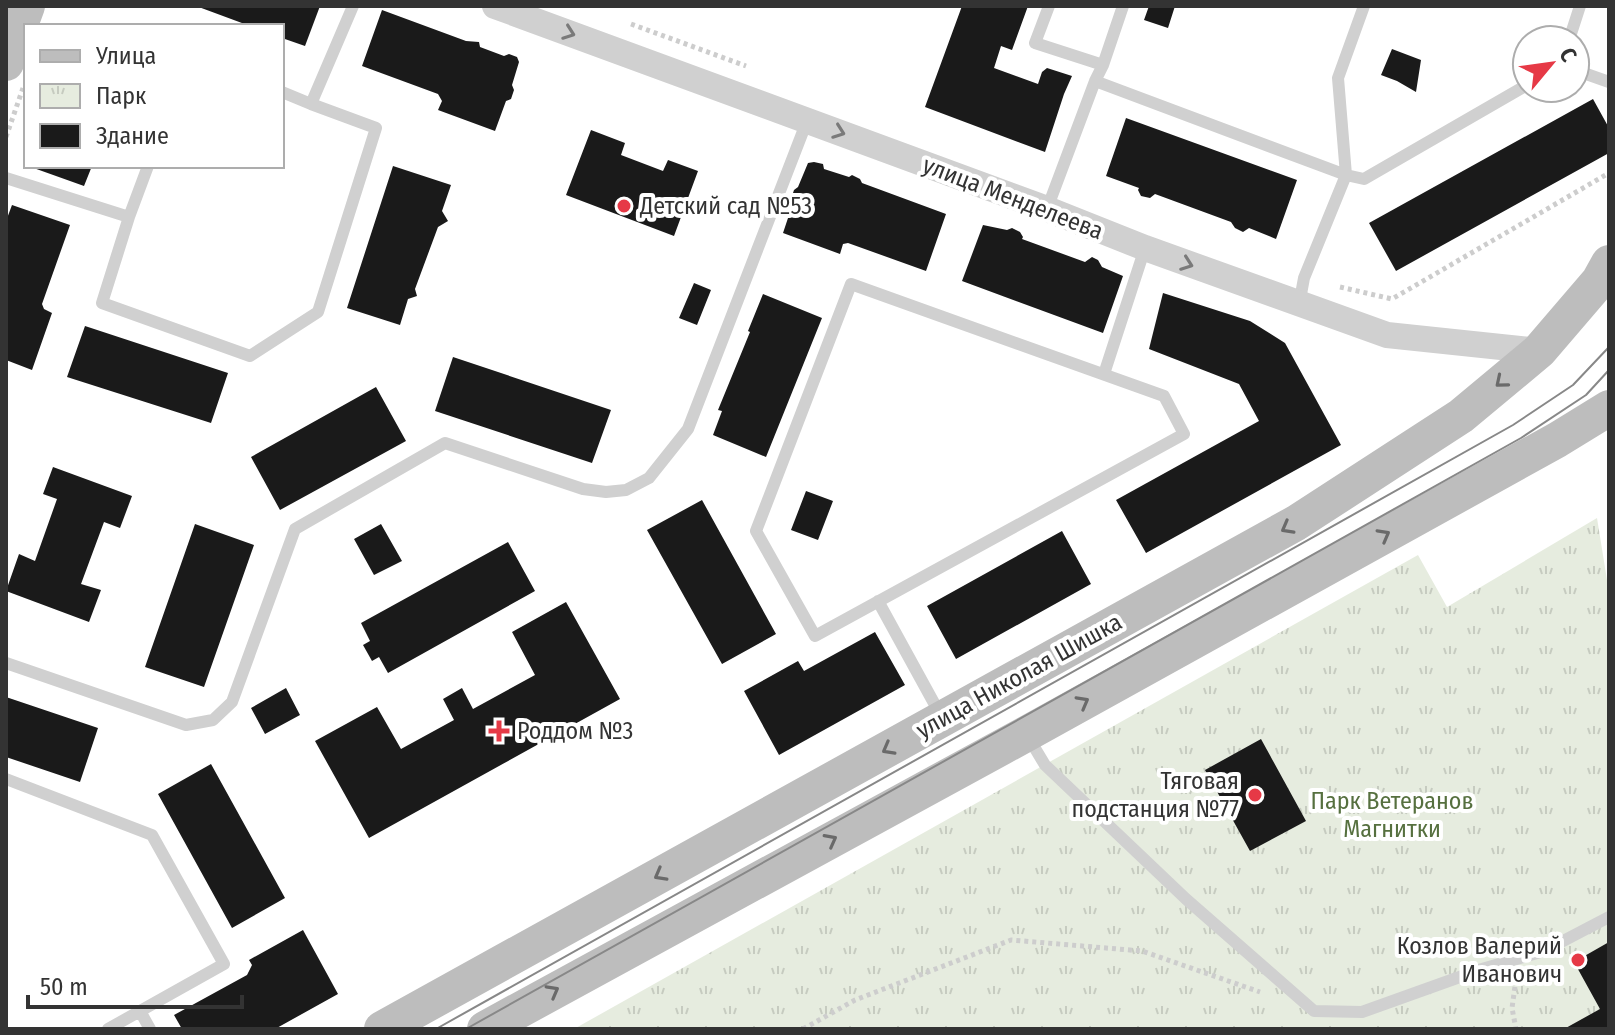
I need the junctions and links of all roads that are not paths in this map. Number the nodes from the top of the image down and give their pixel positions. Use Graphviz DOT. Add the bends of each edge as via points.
graph roads {
  1 [pos="27,6"];
  2 [pos="353,6"];
  3 [pos="495,6"];
  4 [pos="1049,6"];
  5 [pos="1123,6"];
  6 [pos="1364,6"];
  7 [pos="6,63"];
  8 [pos="1103,65"];
  9 [pos="1095,81"];
  10 [pos="284,93"];
  11 [pos="1511,94"];
  12 [pos="311,104"];
  13 [pos="807,121"];
  14 [pos="147,168"];
  15 [pos="1346,175"];
  16 [pos="6,178"];
  17 [pos="1047,209"];
  18 [pos="129,217"];
  19 [pos="1145,248"];
  20 [pos="1609,263"];
  21 [pos="736,265"];
  22 [pos="749,270"];
  23 [pos="1299,305"];
  24 [pos="1539,351"];
  25 [pos="1104,374"];
  26 [pos="1609,408"];
  27 [pos="878,601"];
  28 [pos="6,663"];
  29 [pos="942,719"];
  30 [pos="1026,734"];
  31 [pos="6,779"];
  32 [pos="751,825"];
  33 [pos="775,870"];
  34 [pos="1609,917"];
  35 [pos="140,1011"];
  36 [pos="402,1024"];
  37 [pos="108,1029"];
  38 [pos="150,1029"];
  39 [pos="485,1029"];
  1 -- 7 [label="main road"];
  2 -- 12 [label="lane"];
  3 -- 13 [label="street, улица Менделеева, one-way"];
  4 -- 8 [label="lane" via="1035,43"];
  5 -- 8 [label="lane"];
  6 -- 15 [label="lane" via="1338,78"];
  8 -- 9 [label="lane"];
  9 -- 15 [label="lane"];
  9 -- 17 [label="lane"];
  10 -- 12 [label="lane"];
  11 -- 15 [label="lane" via="1364,179"];
  12 -- 18 [label="lane" via="376,128 318,312 250,356 102,303"];
  13 -- 17 [label="street, улица Менделеева, one-way"];
  13 -- 22 [label="lane"];
  14 -- 18 [label="lane"];
  15 -- 23 [label="lane" via="1304,278"];
  16 -- 18 [label="lane"];
  17 -- 19 [label="street, улица Менделеева"];
  19 -- 23 [label="street, улица Менделеева, one-way"];
  19 -- 25 [label="lane"];
  20 -- 24 [label="main road, улица Николая Шишка"];
  21 -- 22 [label="lane"];
  22 -- 28 [label="lane" via="688,429 649,478 626,490 583,489 445,443 295,529 232,702 213,720 186,725"];
  23 -- 24 [label="street, улица Менделеева" via="1387,335"];
  24 -- 29 [label="main road, улица Николая Шишка, one-way" via="1461,416 1296,523"];
  25 -- 27 [label="lane" via="1164,396 1184,434"];
  25 -- 27 [label="lane" via="851,284 756,531 815,636"];
  30 -- 26 [label="main road, one-way"];
  27 -- 29 [label="lane"];
  29 -- 32 [label="main road, улица Николая Шишка, one-way"];
  33 -- 30 [label="main road, one-way"];
  30 -- 34 [label="lane" via="1055,775 1314,1011 1362,1012 1544,951"];
  31 -- 35 [label="lane" via="152,835 224,964"];
  32 -- 33 [label="main road"];
  32 -- 36 [label="main road, улица Николая Шишка, one-way"];
  39 -- 33 [label="main road, one-way"];
  35 -- 37 [label="lane"];
  35 -- 38 [label="lane"];
}
